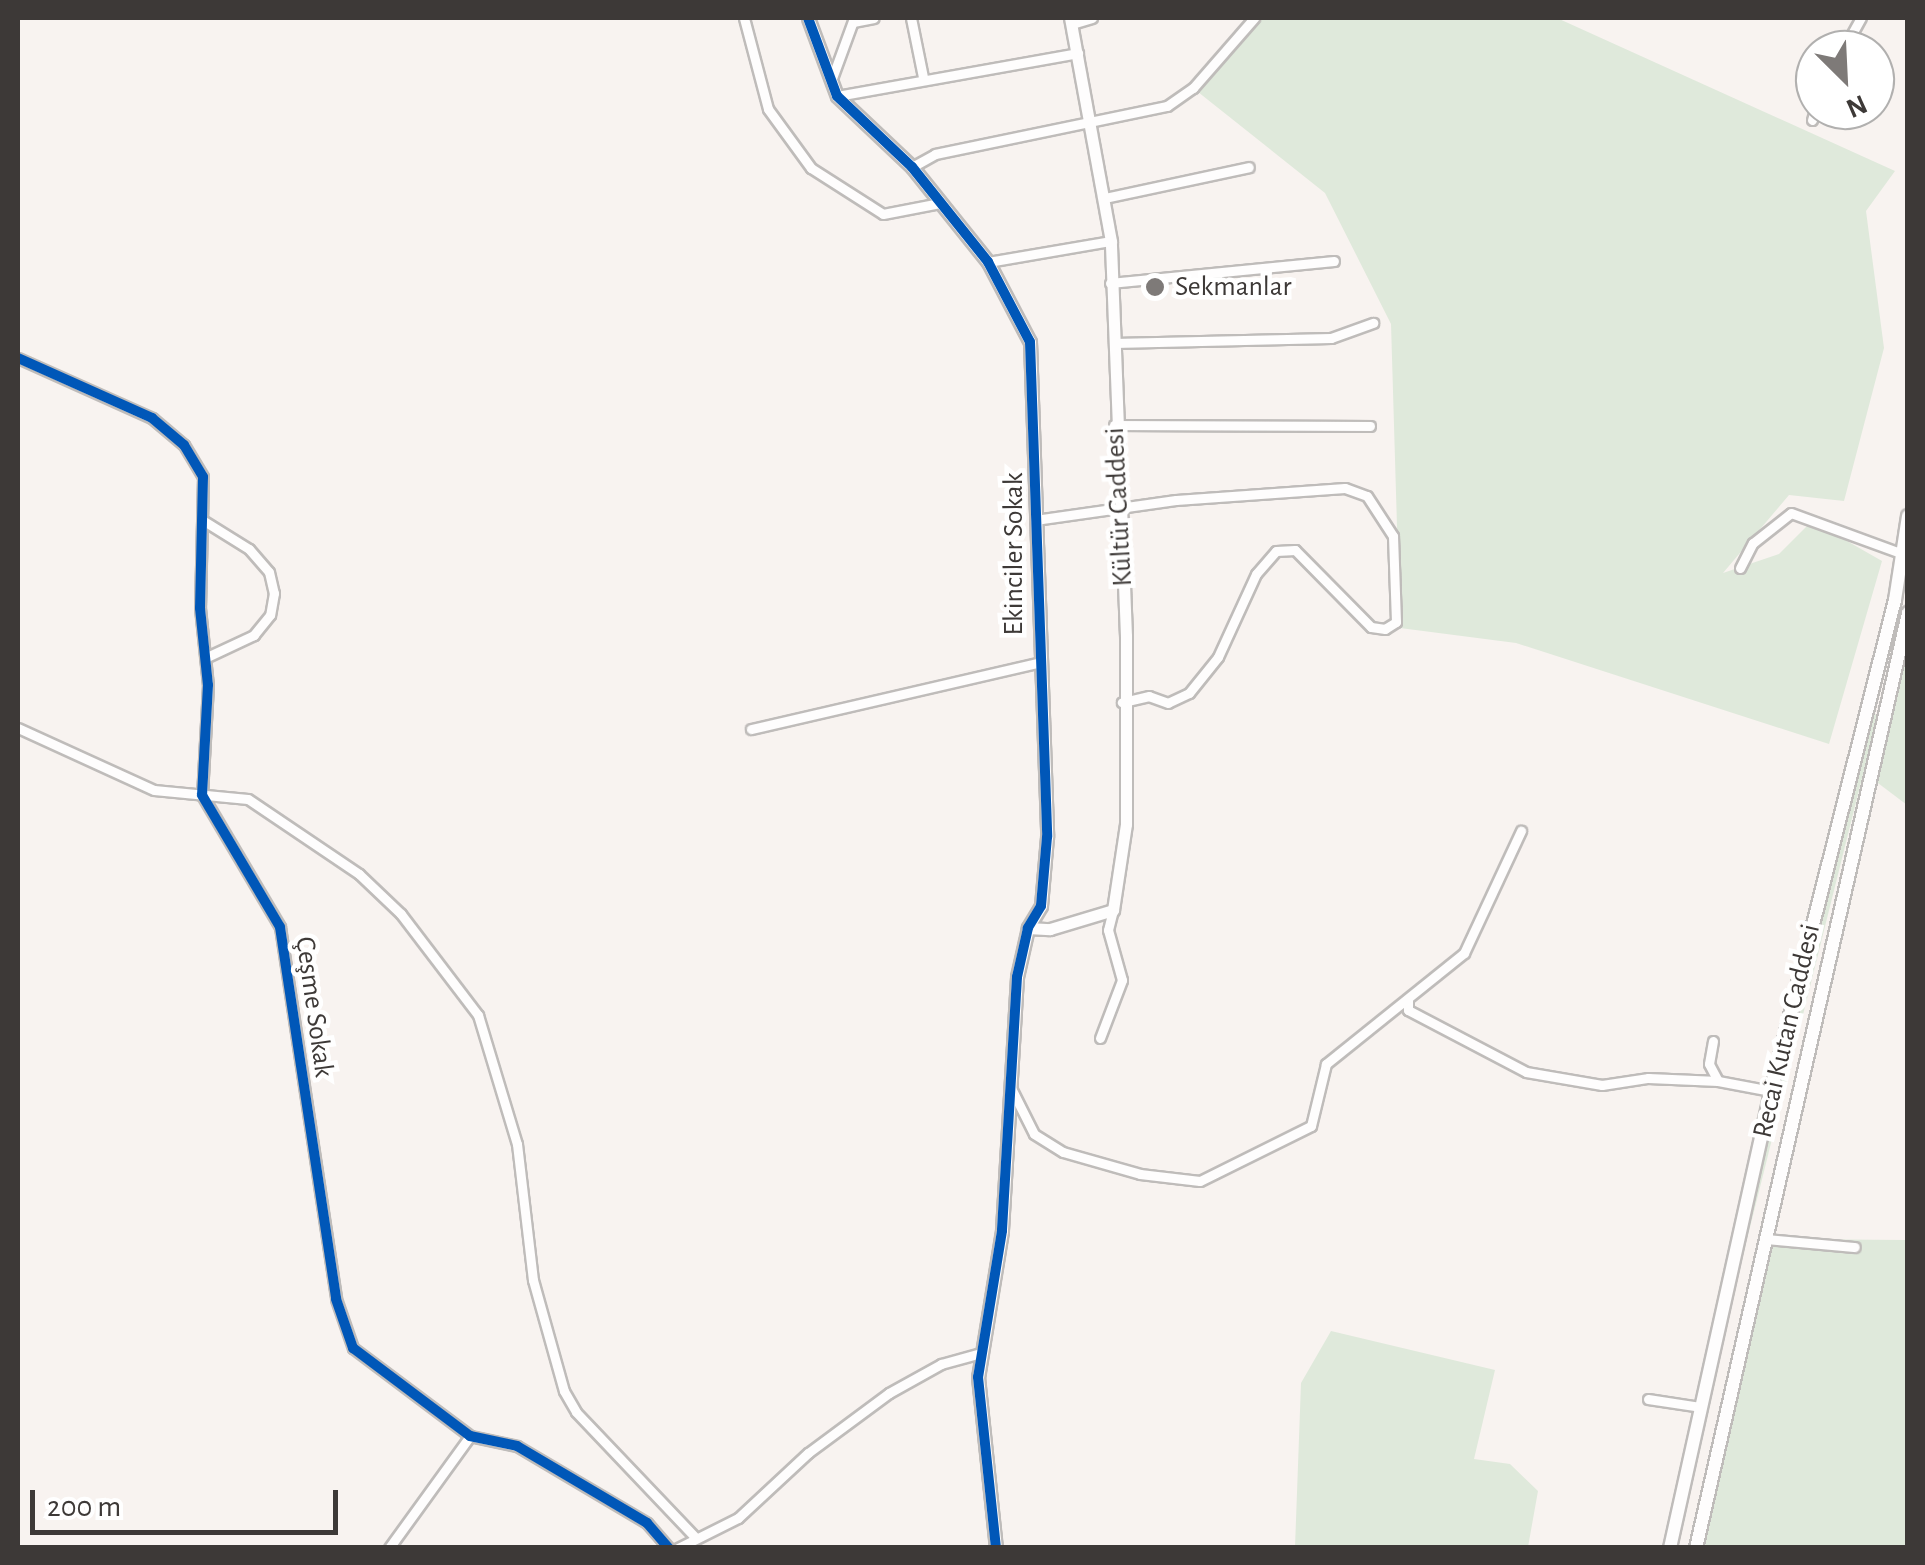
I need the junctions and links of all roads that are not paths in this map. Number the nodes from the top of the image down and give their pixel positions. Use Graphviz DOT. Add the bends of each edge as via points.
graph roads {
  1 [pos="744,18"];
  2 [pos="808,18"];
  3 [pos="874,18"];
  4 [pos="911,18"];
  5 [pos="1092,18"];
  6 [pos="1254,18"];
  7 [pos="854,20"];
  8 [pos="1071,21"];
  9 [pos="1078,52"];
  10 [pos="923,77"];
  11 [pos="830,84"];
  12 [pos="837,96"];
  13 [pos="1090,123"];
  14 [pos="912,166"];
  15 [pos="1249,167"];
  16 [pos="1105,198"];
  17 [pos="940,202"];
  18 [pos="1111,241"];
  19 [pos="1334,261"];
  20 [pos="988,262"];
  21 [pos="1110,283"];
  22 [pos="1373,323"];
  23 [pos="1114,343"];
  24 [pos="18,358"];
  25 [pos="1114,426"];
  26 [pos="1370,426"];
  27 [pos="1119,509"];
  28 [pos="1908,516"];
  29 [pos="1035,520"];
  30 [pos="204,522"];
  31 [pos="1903,554"];
  32 [pos="1740,568"];
  33 [pos="1908,613"];
  34 [pos="205,658"];
  35 [pos="1037,663"];
  36 [pos="1122,702"];
  37 [pos="18,728"];
  38 [pos="751,728"];
  39 [pos="202,794"];
  40 [pos="1520,830"];
  41 [pos="1112,910"];
  42 [pos="1028,928"];
  43 [pos="1408,1000"];
  44 [pos="1100,1038"];
  45 [pos="1713,1041"];
  46 [pos="1718,1081"];
  47 [pos="1010,1086"];
  48 [pos="1771,1091"];
  49 [pos="1765,1239"];
  50 [pos="1855,1247"];
  51 [pos="981,1353"];
  52 [pos="1648,1398"];
  53 [pos="1701,1407"];
  54 [pos="470,1436"];
  55 [pos="695,1537"];
  56 [pos="389,1548"];
  57 [pos="670,1548"];
  58 [pos="678,1548"];
  59 [pos="996,1548"];
  60 [pos="1670,1548"];
  61 [pos="1696,1548"];
  1 -- 17 [label="street" via="768,109 811,168 883,214"];
  2 -- 11 [label="street, Ekinciler Sokak"];
  3 -- 7 [label="street"];
  4 -- 10 [label="street"];
  5 -- 8 [label="street"];
  6 -- 13 [label="street" via="1193,88 1166,106"];
  7 -- 11 [label="street"];
  8 -- 9 [label="street, Kültür Caddesi"];
  9 -- 10 [label="street"];
  9 -- 13 [label="street, Kültür Caddesi"];
  10 -- 12 [label="street"];
  11 -- 12 [label="street, Ekinciler Sokak"];
  12 -- 14 [label="street, Ekinciler Sokak"];
  13 -- 14 [label="street" via="936,154"];
  13 -- 16 [label="street, Kültür Caddesi"];
  14 -- 17 [label="street, Ekinciler Sokak"];
  15 -- 16 [label="street"];
  16 -- 18 [label="street, Kültür Caddesi"];
  17 -- 20 [label="street, Ekinciler Sokak"];
  18 -- 20 [label="street"];
  18 -- 21 [label="street, Kültür Caddesi"];
  19 -- 21 [label="street"];
  20 -- 29 [label="street, Ekinciler Sokak" via="1030,342"];
  21 -- 23 [label="street, Kültür Caddesi"];
  22 -- 23 [label="street" via="1330,338"];
  23 -- 25 [label="street, Kültür Caddesi"];
  24 -- 30 [label="street" via="133,406 184,445 203,477"];
  25 -- 26 [label="street"];
  25 -- 27 [label="street, Kültür Caddesi"];
  27 -- 29 [label="street"];
  27 -- 36 [label="street, Kültür Caddesi"];
  27 -- 36 [label="street" via="1345,488 1367,496 1392,536 1397,602 1396,622 1371,627 1308,560 1295,550 1276,551 1256,574 1218,657 1189,693 1168,703 1149,696"];
  28 -- 31 [label="main road, Recai Kutan Caddesi"];
  29 -- 35 [label="street, Ekinciler Sokak"];
  30 -- 34 [label="street"];
  30 -- 34 [label="street" via="249,550 268,572 274,594 270,615 254,636"];
  31 -- 32 [label="street" via="1791,513 1753,543"];
  31 -- 48 [label="main road, Recai Kutan Caddesi"];
  33 -- 49 [label="main road, Recai Kutan Caddesi"];
  34 -- 39 [label="street"];
  35 -- 38 [label="street"];
  35 -- 42 [label="street, Ekinciler Sokak" via="1047,837 1041,906"];
  36 -- 41 [label="street, Kültür Caddesi" via="1126,824"];
  37 -- 39 [label="street" via="154,790"];
  39 -- 54 [label="street, Çeşme Sokak" via="280,927 342,1325 368,1365"];
  39 -- 55 [label="street" via="248,799 359,874 401,914 472,1005 517,1144 519,1202 555,1372 576,1412"];
  40 -- 43 [label="street" via="1464,953"];
  41 -- 42 [label="street" via="1050,929"];
  41 -- 44 [label="street" via="1108,930 1122,980"];
  42 -- 47 [label="street, Ekinciler Sokak" via="1016,978"];
  43 -- 46 [label="street" via="1408,1010 1526,1072 1602,1085 1648,1078"];
  43 -- 47 [label="street" via="1326,1064 1311,1126 1200,1181 1140,1174 1064,1152 1034,1134"];
  45 -- 46 [label="street" via="1708,1064"];
  46 -- 48 [label="street"];
  47 -- 51 [label="street, Ekinciler Sokak" via="1002,1231"];
  48 -- 53 [label="main road, Recai Kutan Caddesi"];
  49 -- 50 [label="street"];
  49 -- 61 [label="main road, Recai Kutan Caddesi"];
  51 -- 55 [label="street" via="942,1364 890,1393 808,1453 738,1518"];
  51 -- 59 [label="street, Ekinciler Sokak" via="979,1424"];
  52 -- 53 [label="street"];
  53 -- 60 [label="main road, Recai Kutan Caddesi"];
  54 -- 56 [label="street"];
  54 -- 57 [label="street, Çeşme Sokak" via="518,1446 647,1523"];
  55 -- 58 [label="street"];
}
